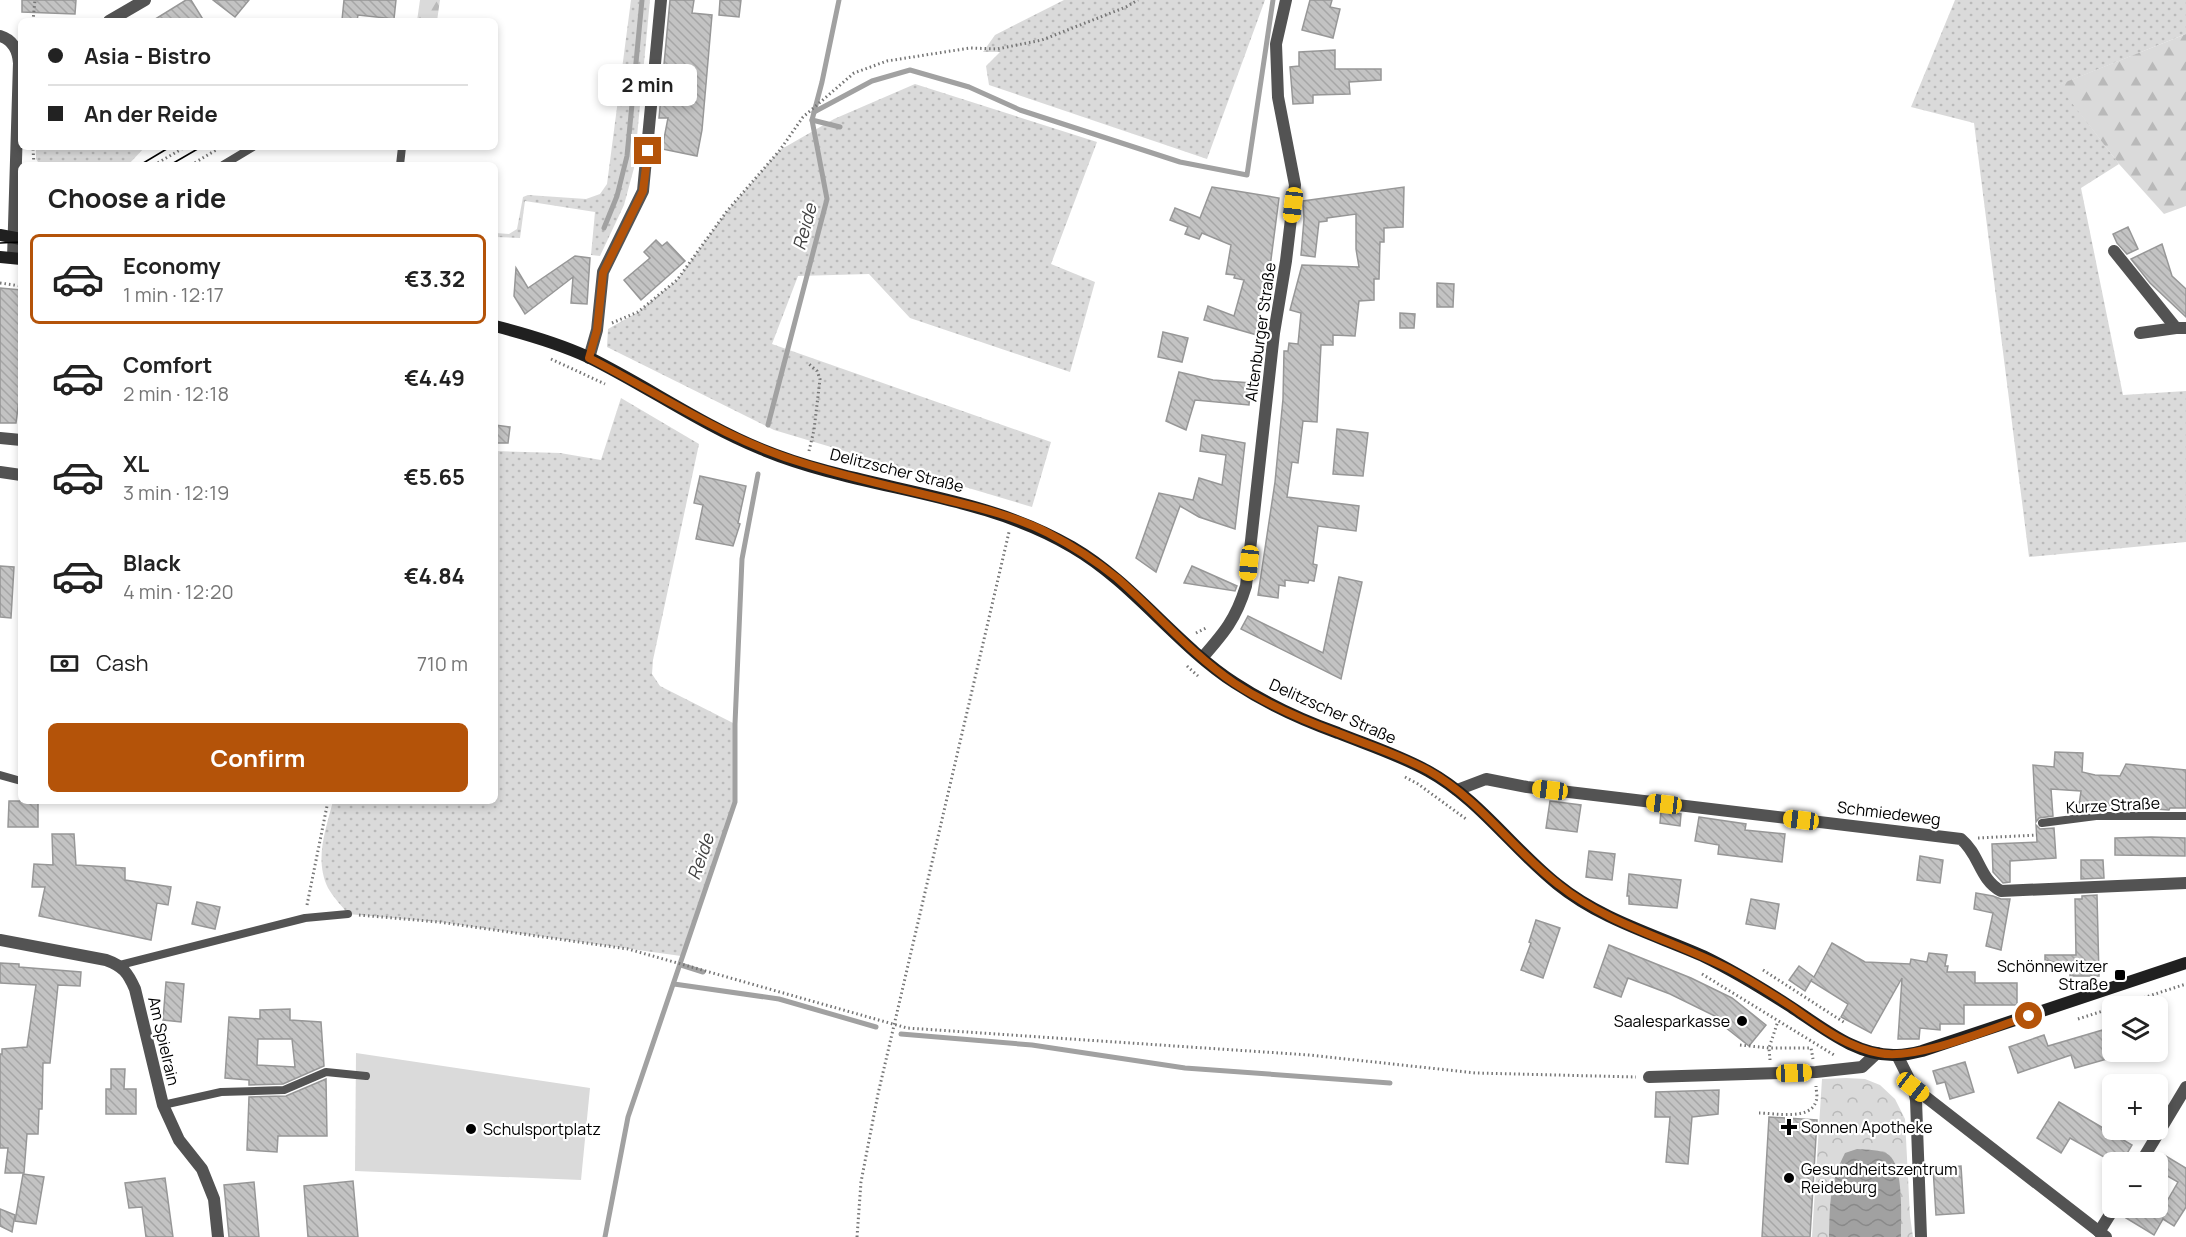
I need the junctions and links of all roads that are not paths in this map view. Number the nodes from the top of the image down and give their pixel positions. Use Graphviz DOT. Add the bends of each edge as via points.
graph roads {
  1 [pos="145,0"];
  2 [pos="662,0"];
  3 [pos="1286,0"];
  4 [pos="114,18"];
  5 [pos="0,36"];
  6 [pos="17,41"];
  7 [pos="248,150"];
  8 [pos="228,162"];
  9 [pos="18,210"];
  10 [pos="0,235"];
  11 [pos="17,238"];
  12 [pos="2114,251"];
  13 [pos="11,258"];
  14 [pos="498,327"];
  15 [pos="2181,328"];
  16 [pos="2140,333"];
  17 [pos="589,358"];
  18 [pos="0,438"];
  19 [pos="18,440"];
  20 [pos="0,472"];
  21 [pos="18,475"];
  22 [pos="1202,658"];
  23 [pos="0,775"];
  24 [pos="18,780"];
  25 [pos="1457,790"];
  26 [pos="2186,816"];
  27 [pos="2042,823"];
  28 [pos="2186,883"];
  29 [pos="348,914"];
  30 [pos="0,940"];
  31 [pos="2186,963"];
  32 [pos="120,965"];
  33 [pos="1877,1053"];
  34 [pos="1898,1055"];
  35 [pos="366,1076"];
  36 [pos="1649,1077"];
  37 [pos="1913,1087"];
  38 [pos="2186,1087"];
  39 [pos="163,1105"];
  40 [pos="2147,1152"];
  41 [pos="2109,1218"];
  42 [pos="2101,1236"];
  43 [pos="218,1237"];
  44 [pos="1921,1237"];
  1 -- 4 [label="street"];
  2 -- 17 [label="street" via="643,191 603,273 597,330"];
  3 -- 22 [label="street, Altenburger Straße" via="1276,44 1278,97 1295,185 1246,586 1240,608 1228,628"];
  5 -- 6 [label="street"];
  7 -- 8 [label="lane"];
  9 -- 11 [label="street"];
  10 -- 11 [label="main road"];
  11 -- 13 [label="street"];
  12 -- 15 [label="street"];
  14 -- 17 [label="main road, Delitzscher Straße"];
  15 -- 16 [label="street"];
  17 -- 22 [label="main road, Delitzscher Straße" via="763,450 983,509 1046,532 1118,579"];
  18 -- 19 [label="street"];
  20 -- 21 [label="street"];
  22 -- 25 [label="main road, Delitzscher Straße" via="1233,682 1289,713 1398,757"];
  23 -- 24 [label="lane"];
  25 -- 28 [label="street, Schmiedeweg" via="1486,779 1961,839 1971,847 1990,885 2001,891"];
  25 -- 33 [label="main road, Delitzscher Straße" via="1554,882 1585,904 1732,971 1827,1032"];
  26 -- 27 [label="lane, Kurze Straße" via="2096,816"];
  29 -- 32 [label="lane" via="305,918"];
  30 -- 32 [label="street"];
  31 -- 34 [label="main road, Delitzscher Straße" via="1922,1051"];
  32 -- 39 [label="street, Am Spielrain" via="135,989"];
  33 -- 34 [label="main road, Delitzscher Straße"];
  33 -- 36 [label="street" via="1862,1067"];
  34 -- 37 [label="street"];
  35 -- 39 [label="lane" via="326,1072 284,1090 221,1092"];
  37 -- 42 [label="street"];
  37 -- 44 [label="street"];
  38 -- 40 [label="street"];
  39 -- 43 [label="street, Am Spielrain" via="180,1140 202,1169 214,1199"];
  41 -- 42 [label="street"];
}
